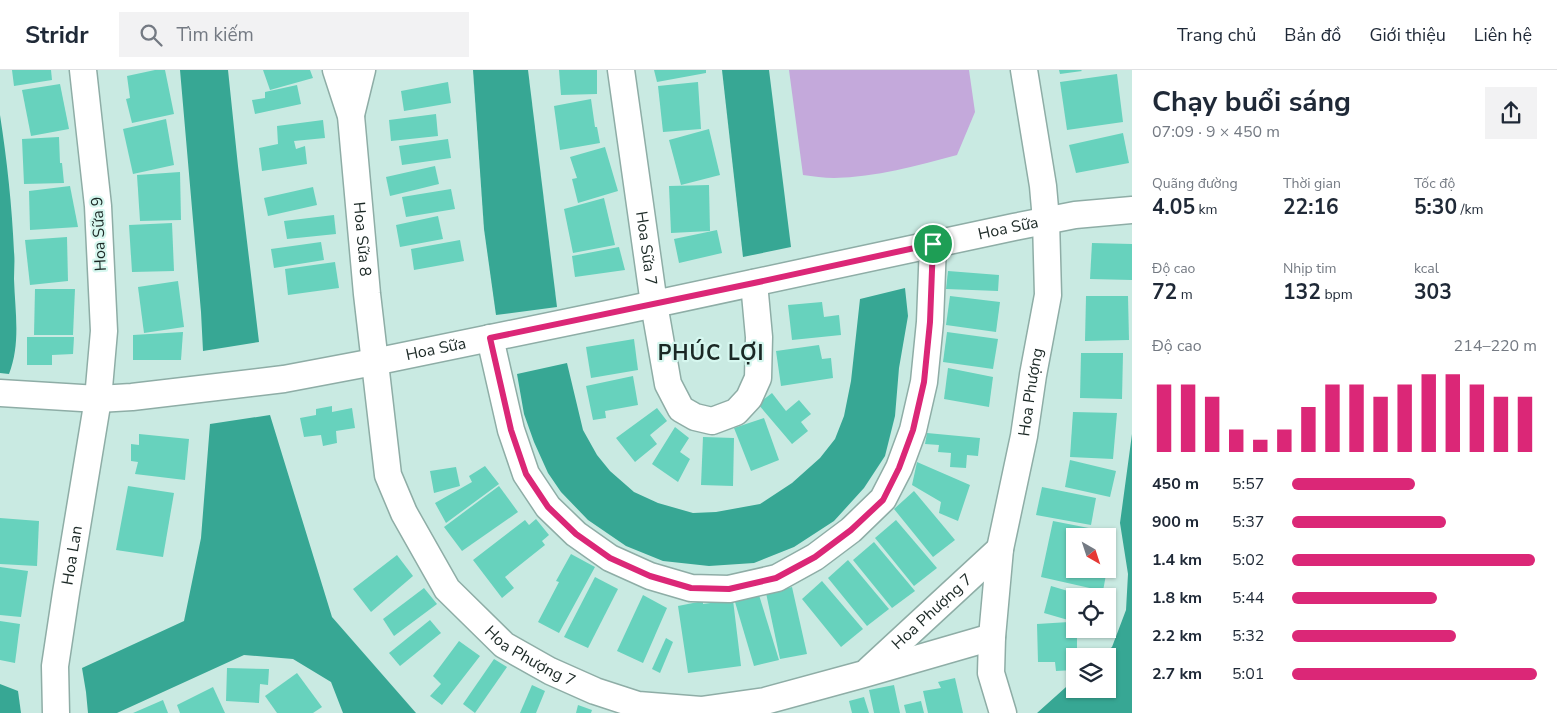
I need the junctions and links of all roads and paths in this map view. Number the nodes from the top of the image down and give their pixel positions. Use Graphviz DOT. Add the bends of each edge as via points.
graph roads {
  1 [pos="83,70"];
  2 [pos="336,70"];
  3 [pos="362,70"];
  4 [pos="622,70"];
  5 [pos="1024,70"];
  6 [pos="351,116"];
  7 [pos="1132,210"];
  8 [pos="1046,220"];
  9 [pos="933,244"];
  10 [pos="754,283"];
  11 [pos="654,304"];
  12 [pos="490,338"];
  13 [pos="374,362"];
  14 [pos="0,393"];
  15 [pos="98,399"];
  16 [pos="1000,549"];
  17 [pos="992,637"];
  18 [pos="864,674"];
  19 [pos="56,713"];
  20 [pos="1003,713"];
  1 -- 15 [label="street, Hoa Sữa 9" via="98,206 104,321"];
  2 -- 6 [label="street, Hoa Sữa 8"];
  3 -- 6 [label="street, Hoa Sữa 8"];
  4 -- 11 [label="street, Hoa Sữa 7"];
  5 -- 8 [label="street, Hoa Phượng"];
  6 -- 13 [label="street, Hoa Sữa 8"];
  7 -- 8 [label="street, Hoa Sữa"];
  8 -- 9 [label="street, Hoa Sữa"];
  8 -- 16 [label="street, Hoa Phượng" via="1048,295 1024,436"];
  9 -- 10 [label="street, Hoa Sữa"];
  9 -- 12 [label="street" via="924,382 913,430 883,500 815,557 776,578 729,589 691,588 650,576 610,558 576,534 548,507 526,474 511,430"];
  10 -- 11 [label="street, Hoa Sữa"];
  10 -- 11 [label="street, Hoa Sữa 7" via="759,337 758,378 749,398 736,412 712,421 695,418 681,409 668,384"];
  11 -- 12 [label="street, Hoa Sữa"];
  12 -- 13 [label="street, Hoa Sữa"];
  13 -- 15 [label="street, Hoa Sữa" via="284,379"];
  13 -- 18 [label="street, Hoa Phượng 7" via="388,475 404,513 447,588 504,645 550,671 638,705 701,710 765,701"];
  14 -- 15 [label="street, Hoa Sữa"];
  15 -- 19 [label="street, Hoa Lan" via="55,666"];
  16 -- 17 [label="street, Hoa Phượng"];
  16 -- 18 [label="street, Hoa Phượng 7"];
  17 -- 18 [label="street, Hoa Phượng 7"];
  17 -- 20 [label="street, Hoa Phượng" via="991,672"];
}
